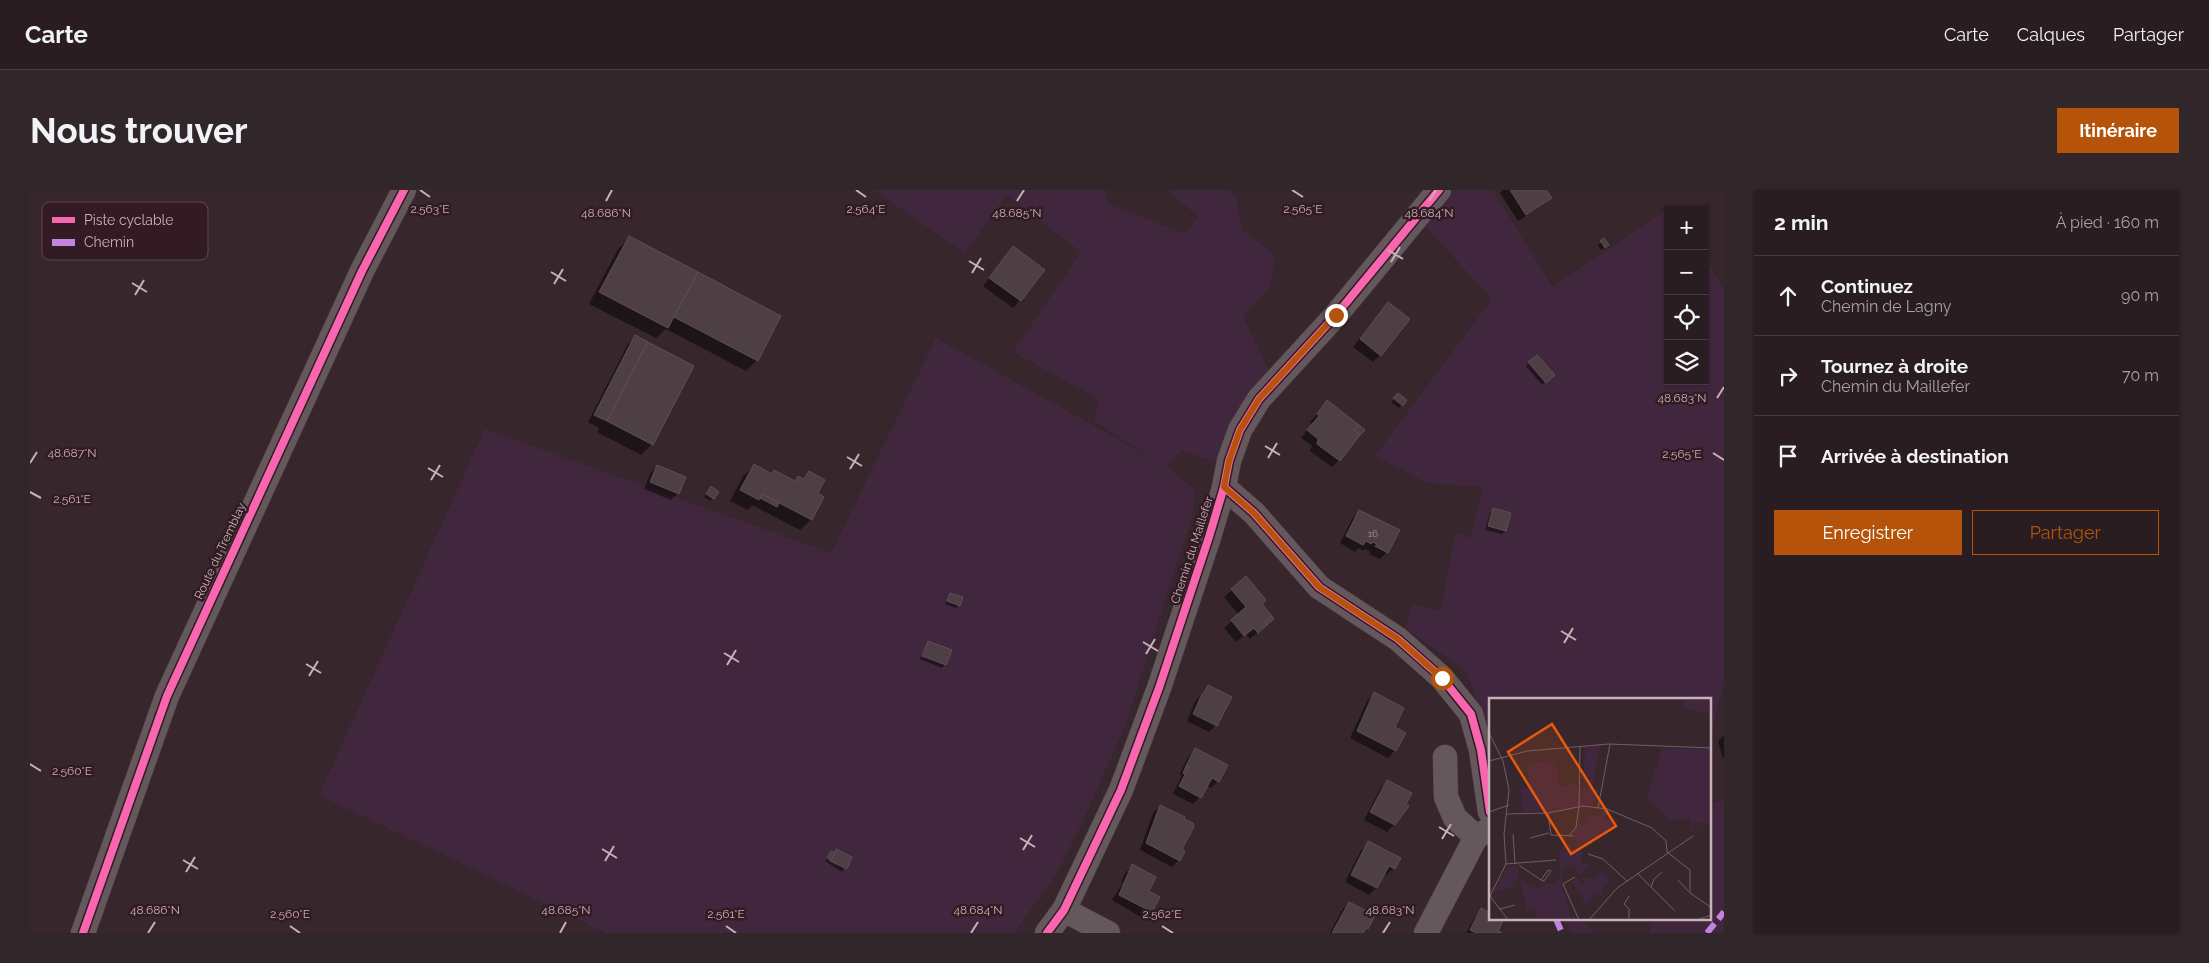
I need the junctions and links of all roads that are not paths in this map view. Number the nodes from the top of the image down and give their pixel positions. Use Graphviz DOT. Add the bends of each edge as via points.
graph roads {
  1 [pos="404,190"];
  2 [pos="1439,190"];
  3 [pos="1224,487"];
  4 [pos="1445,757"];
  5 [pos="1489,805"];
  6 [pos="1483,833"];
  7 [pos="1064,910"];
  8 [pos="83,933"];
  9 [pos="1047,933"];
  10 [pos="1108,933"];
  11 [pos="1426,933"];
  1 -- 8 [label="street, Route du Tremblay" via="362,271 167,696"];
  2 -- 3 [label="street, Chemin du Maillefer" via="1336,315 1259,399 1240,430"];
  3 -- 5 [label="street" via="1254,513 1319,587 1398,639 1442,678 1471,714 1481,750"];
  3 -- 7 [label="street, Chemin du Maillefer" via="1159,688 1121,790"];
  4 -- 6 [label="street" via="1446,797 1455,818"];
  6 -- 11 [label="street"];
  7 -- 9 [label="street, Chemin du Maillefer"];
  7 -- 10 [label="street"];
}
